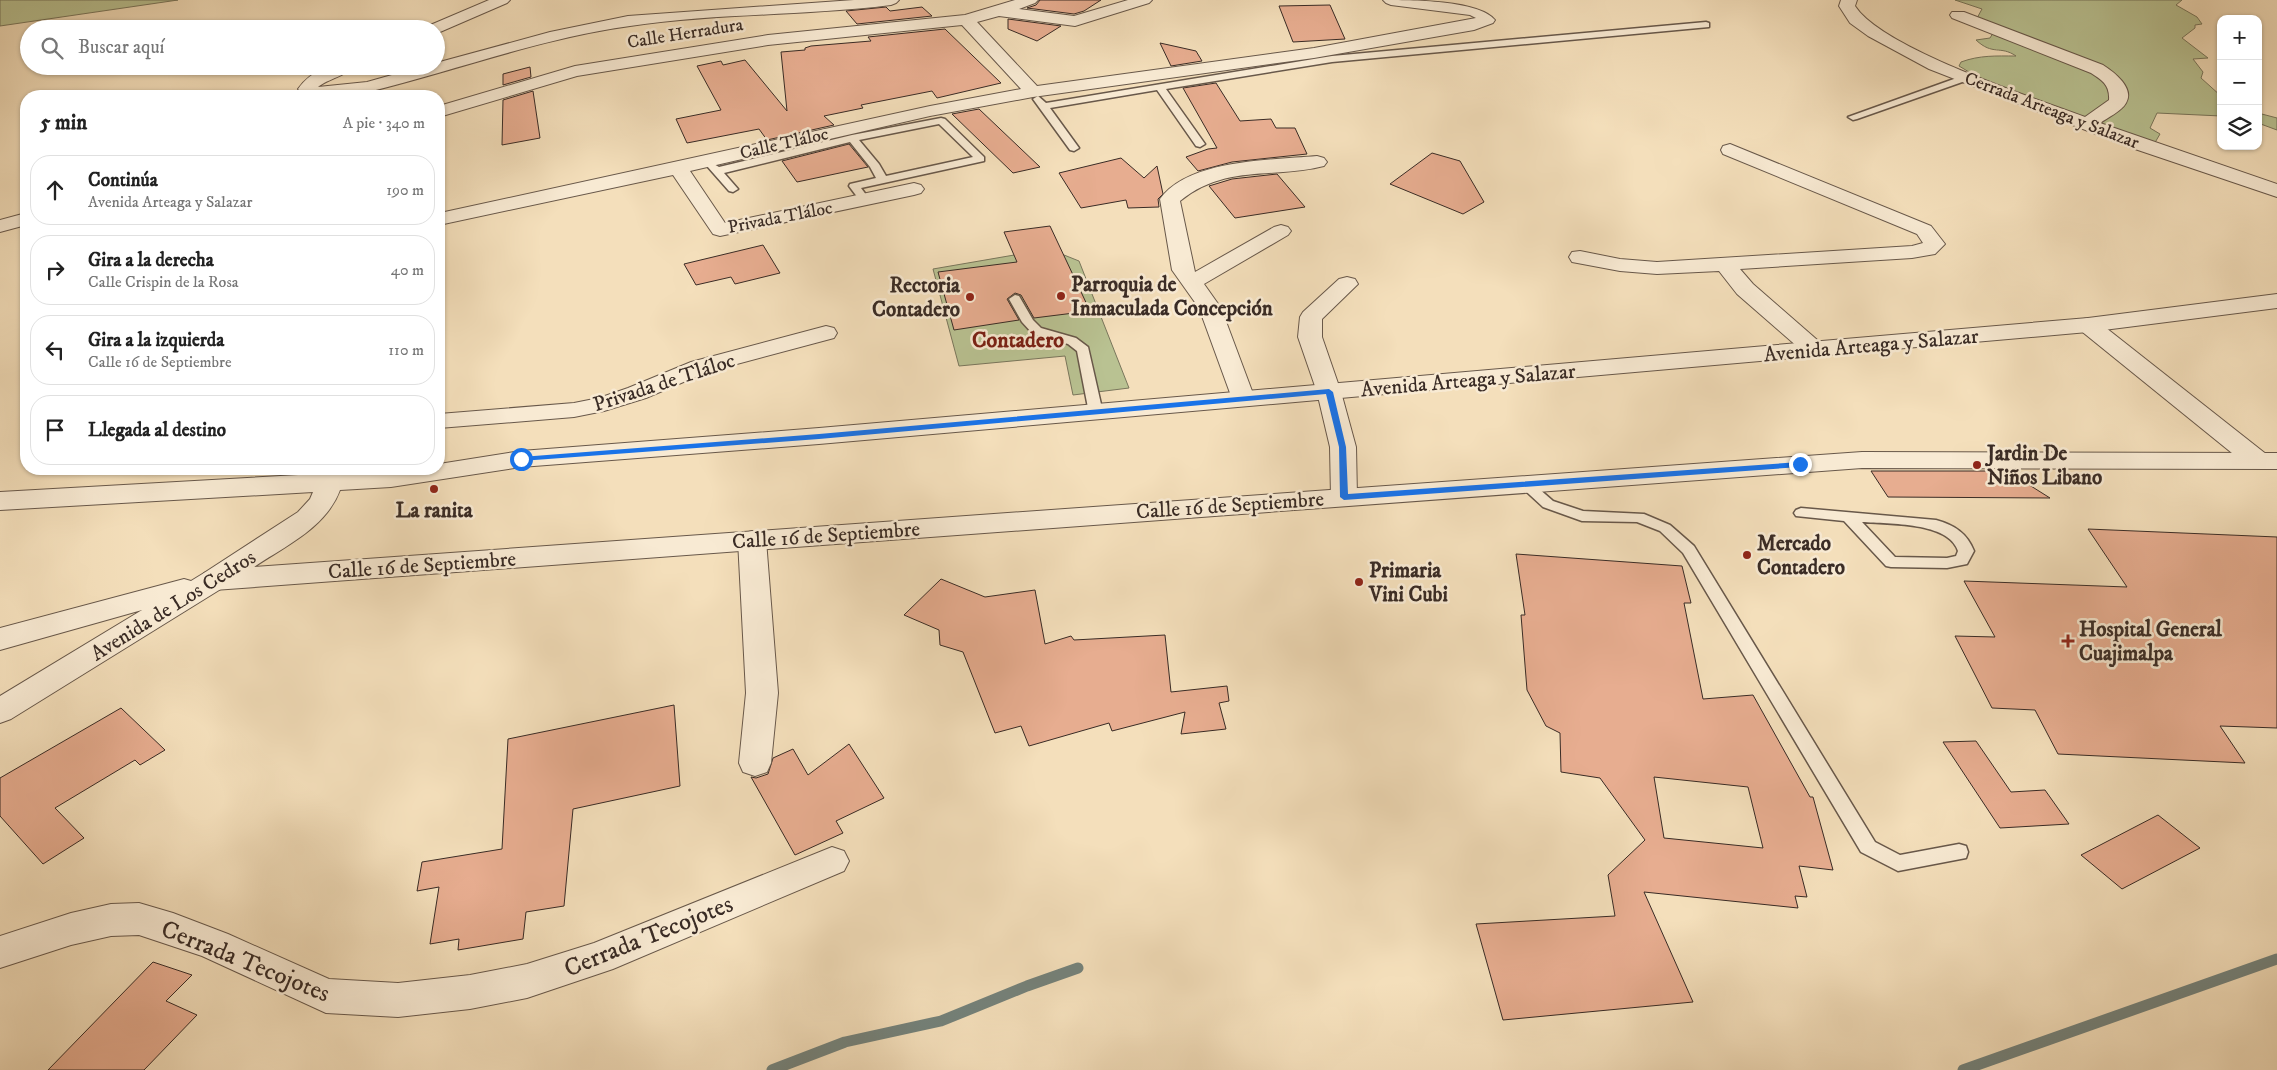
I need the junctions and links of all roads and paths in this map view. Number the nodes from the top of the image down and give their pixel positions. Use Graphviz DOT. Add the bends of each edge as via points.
graph roads {
  1 [pos="502,0"];
  2 [pos="891,0"];
  3 [pos="1030,0"];
  4 [pos="1144,0"];
  5 [pos="1391,0"];
  6 [pos="1849,0"];
  7 [pos="999,12"];
  8 [pos="1958,15"];
  9 [pos="966,20"];
  10 [pos="445,24"];
  11 [pos="1706,25"];
  12 [pos="445,66"];
  13 [pos="326,75"];
  14 [pos="412,75"];
  15 [pos="1965,78"];
  16 [pos="1160,87"];
  17 [pos="309,90"];
  18 [pos="347,90"];
  19 [pos="1038,99"];
  20 [pos="445,110"];
  21 [pos="935,116"];
  22 [pos="1853,118"];
  23 [pos="2086,124"];
  24 [pos="852,138"];
  25 [pos="1200,144"];
  26 [pos="1074,148"];
  27 [pos="1730,150"];
  28 [pos="1317,162"];
  29 [pos="712,166"];
  30 [pos="678,168"];
  31 [pos="882,179"];
  32 [pos="733,189"];
  33 [pos="914,189"];
  34 [pos="2277,191"];
  35 [pos="865,200"];
  36 [pos="445,218"];
  37 [pos="20,221"];
  38 [pos="0,226"];
  39 [pos="1281,231"];
  40 [pos="1580,257"];
  41 [pos="1724,263"];
  42 [pos="1191,283"];
  43 [pos="1347,284"];
  44 [pos="1015,299"];
  45 [pos="2277,301"];
  46 [pos="2088,325"];
  47 [pos="826,333"];
  48 [pos="1815,350"];
  49 [pos="1329,392"];
  50 [pos="1243,399"];
  51 [pos="1096,412"];
  52 [pos="445,421"];
  53 [pos="2267,461"];
  54 [pos="445,471"];
  55 [pos="417,475"];
  56 [pos="332,476"];
  57 [pos="1525,484"];
  58 [pos="1344,497"];
  59 [pos="0,501"];
  60 [pos="1801,513"];
  61 [pos="1848,516"];
  62 [pos="752,540"];
  63 [pos="214,580"];
  64 [pos="0,639"];
  65 [pos="0,711"];
  66 [pos="755,764"];
  67 [pos="1959,852"];
  68 [pos="832,861"];
  69 [pos="0,952"];
  1 -- 10 [label="street"];
  2 -- 12 [label="street" via="628,22 550,37"];
  3 -- 7 [label="street, Calle Herradura"];
  4 -- 7 [label="street" via="1075,21"];
  5 -- 19 [label="street, Calle Tláloc" via="1473,11 1487,20 1324,52"];
  6 -- 15 [label="street, Cerrada Arteaga y Salazar" via="1847,6 1856,20 1874,33"];
  7 -- 9 [label="street, Calle Herradura"];
  8 -- 23 [label="street" via="2097,69 2114,80 2120,92 2118,102"];
  9 -- 19 [label="street"];
  9 -- 20 [label="street, Calle Herradura" via="768,40 575,71"];
  11 -- 16 [label="lane" via="1350,57"];
  13 -- 17 [label="street"];
  14 -- 18 [label="street"];
  15 -- 22 [label="lane"];
  15 -- 23 [label="street, Cerrada Arteaga y Salazar"];
  16 -- 19 [label="lane"];
  16 -- 25 [label="lane"];
  19 -- 21 [label="street, Calle Tláloc"];
  19 -- 26 [label="lane"];
  21 -- 24 [label="lane"];
  21 -- 29 [label="street, Calle Tláloc"];
  21 -- 31 [label="lane" via="980,159"];
  23 -- 34 [label="street, Cerrada Arteaga y Salazar"];
  24 -- 29 [label="lane"];
  24 -- 31 [label="lane"];
  27 -- 41 [label="street" via="1924,230 1935,244 1928,250 1912,252"];
  28 -- 42 [label="street" via="1214,173 1179,190 1170,199 1183,270"];
  29 -- 30 [label="street, Calle Tláloc"];
  29 -- 32 [label="lane"];
  30 -- 35 [label="street, Privada Tláloc" via="720,230"];
  30 -- 36 [label="street, Calle Tláloc"];
  31 -- 35 [label="lane" via="854,186"];
  33 -- 35 [label="street, Privada Tláloc"];
  37 -- 38 [label="street"];
  39 -- 42 [label="street"];
  40 -- 41 [label="street" via="1620,266 1657,268"];
  41 -- 48 [label="street" via="1745,288"];
  42 -- 50 [label="street" via="1216,321"];
  43 -- 49 [label="street" via="1311,317 1310,337"];
  44 -- 51 [label="lane" via="1028,322 1038,331 1072,341 1083,350"];
  45 -- 46 [label="street, Avenida Arteaga y Salazar"];
  46 -- 48 [label="street, Avenida Arteaga y Salazar"];
  46 -- 53 [label="street"];
  47 -- 52 [label="street, Privada de Tláloc" via="699,367 604,404 574,410"];
  48 -- 49 [label="street, Avenida Arteaga y Salazar"];
  49 -- 50 [label="street, Avenida Arteaga y Salazar"];
  49 -- 58 [label="street" via="1342,447"];
  50 -- 51 [label="street, Avenida Arteaga y Salazar"];
  51 -- 54 [label="street, Avenida Arteaga y Salazar" via="521,459"];
  53 -- 57 [label="street, Calle 16 de Septiembre" via="1862,460"];
  55 -- 56 [label="street, Avenida Arteaga y Salazar" via="391,479"];
  56 -- 59 [label="street, Avenida Arteaga y Salazar"];
  56 -- 63 [label="street, Avenida de Los Cedros" via="322,502 308,518"];
  57 -- 58 [label="street, Calle 16 de Septiembre"];
  57 -- 67 [label="lane" via="1548,504 1582,516 1639,517 1666,528 1689,550 1868,848 1898,863"];
  58 -- 62 [label="street, Calle 16 de Septiembre"];
  60 -- 61 [label="lane"];
  61 -- 61 [label="lane" via="1891,562 1946,563 1962,560 1966,551 1964,543 1954,533 1939,525"];
  62 -- 63 [label="street, Calle 16 de Septiembre"];
  62 -- 66 [label="street" via="762,694"];
  63 -- 64 [label="street"];
  63 -- 65 [label="street, Avenida de Los Cedros"];
  68 -- 69 [label="street, Cerrada Tecojotes" via="600,957 527,981 470,992 398,1000 326,996 215,946 139,919 111,920"];
}
